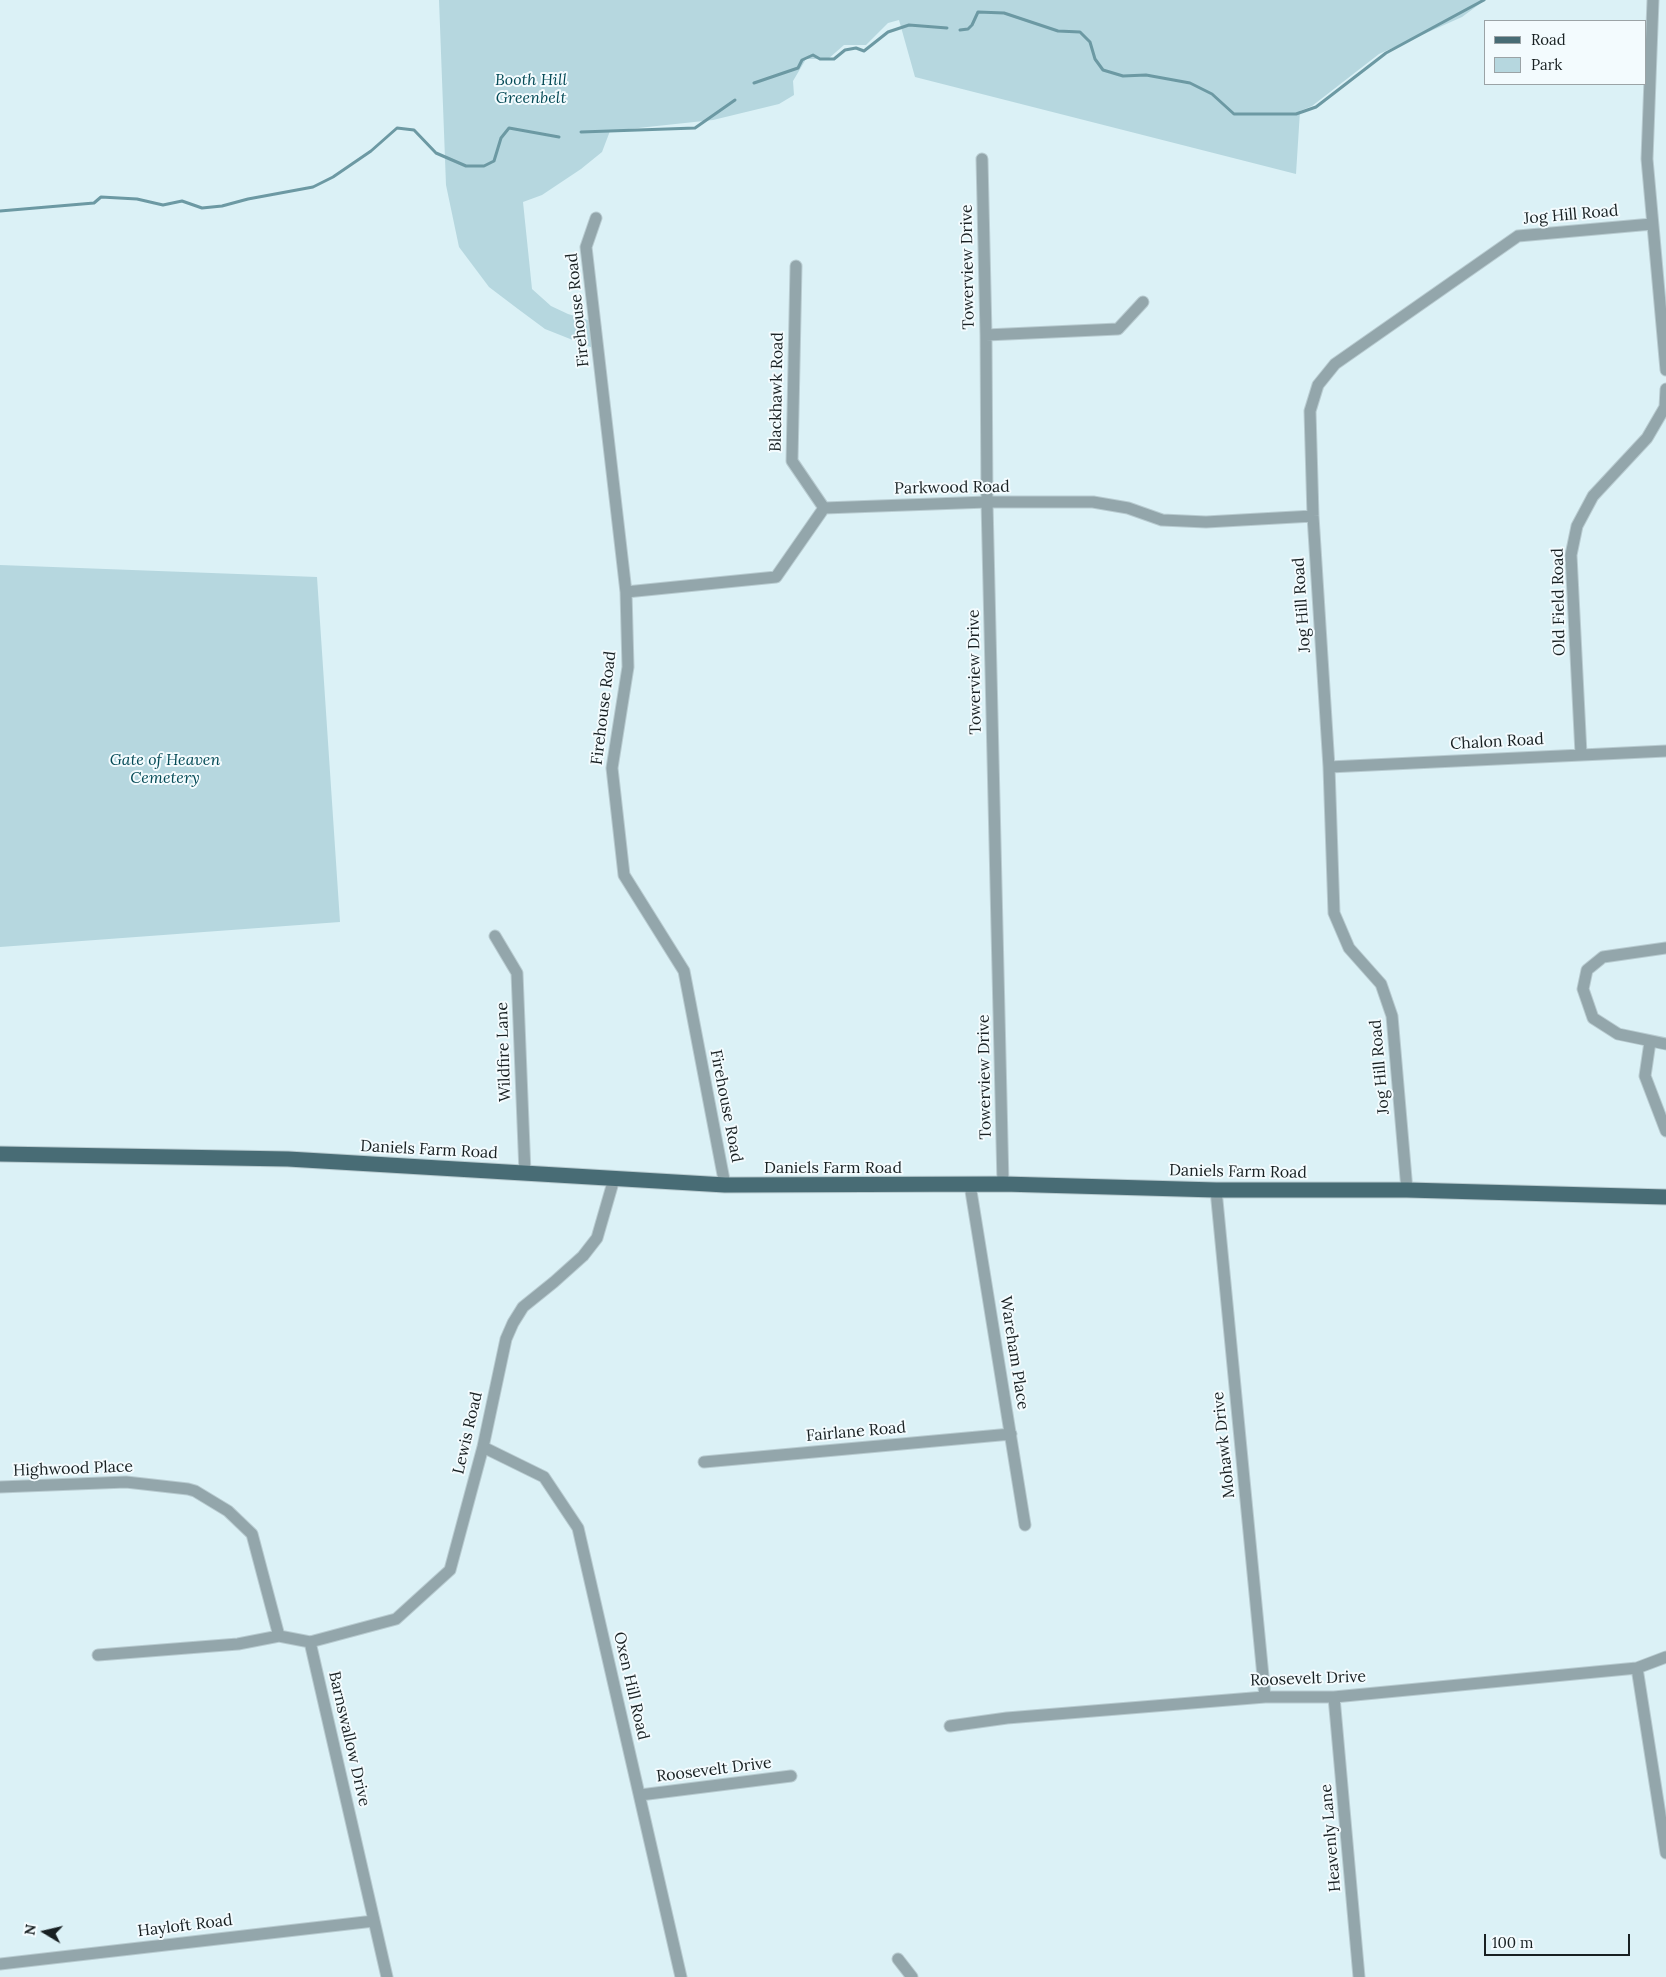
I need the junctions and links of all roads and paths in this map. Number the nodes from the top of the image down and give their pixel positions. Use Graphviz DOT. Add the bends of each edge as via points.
graph roads {
  1 [pos="1654,0"];
  2 [pos="982,160"];
  3 [pos="596,218"];
  4 [pos="1652,224"];
  5 [pos="796,266"];
  6 [pos="1662,276"];
  7 [pos="1143,302"];
  8 [pos="986,335"];
  9 [pos="1666,370"];
  10 [pos="1666,389"];
  11 [pos="987,502"];
  12 [pos="824,508"];
  13 [pos="1313,516"];
  14 [pos="626,592"];
  15 [pos="1666,751"];
  16 [pos="1581,754"];
  17 [pos="1329,767"];
  18 [pos="495,936"];
  19 [pos="1666,948"];
  20 [pos="1650,1042"];
  21 [pos="1666,1044"];
  22 [pos="1666,1131"];
  23 [pos="0,1154"];
  24 [pos="525,1173"];
  25 [pos="614,1179"];
  26 [pos="1003,1184"];
  27 [pos="725,1185"];
  28 [pos="970,1185"];
  29 [pos="1216,1190"];
  30 [pos="1407,1190"];
  31 [pos="1666,1197"];
  32 [pos="1011,1434"];
  33 [pos="483,1447"];
  34 [pos="704,1462"];
  35 [pos="0,1487"];
  36 [pos="1025,1525"];
  37 [pos="279,1636"];
  38 [pos="310,1642"];
  39 [pos="98,1655"];
  40 [pos="1666,1658"];
  41 [pos="1637,1668"];
  42 [pos="1265,1697"];
  43 [pos="1334,1697"];
  44 [pos="950,1726"];
  45 [pos="792,1776"];
  46 [pos="640,1796"];
  47 [pos="1666,1854"];
  48 [pos="374,1921"];
  49 [pos="898,1959"];
  50 [pos="0,1964"];
  51 [pos="388,1977"];
  52 [pos="681,1977"];
  53 [pos="912,1977"];
  54 [pos="1360,1977"];
  1 -- 4 [label="street" via="1647,159"];
  2 -- 8 [label="street, Towerview Drive"];
  3 -- 14 [label="street, Firehouse Road" via="586,247"];
  4 -- 6 [label="street"];
  4 -- 13 [label="street, Jog Hill Road" via="1518,236 1335,364 1318,385 1310,411"];
  5 -- 12 [label="street, Blackhawk Road" via="792,461"];
  6 -- 9 [label="street"];
  7 -- 8 [label="street" via="1118,329"];
  8 -- 11 [label="street, Towerview Drive"];
  10 -- 16 [label="street, Old Field Road" via="1664,406 1647,438 1593,496 1577,526 1571,555"];
  11 -- 12 [label="street, Parkwood Road"];
  11 -- 13 [label="street, Parkwood Road" via="1093,502 1128,508 1162,520 1197,522"];
  11 -- 26 [label="street, Towerview Drive"];
  12 -- 14 [label="street" via="776,577"];
  13 -- 17 [label="street, Jog Hill Road"];
  14 -- 27 [label="street, Firehouse Road" via="628,667 612,768 624,875 684,971"];
  15 -- 16 [label="street, Chalon Road"];
  16 -- 17 [label="street, Chalon Road"];
  17 -- 30 [label="street, Jog Hill Road" via="1334,913 1348,948 1382,984 1392,1016"];
  18 -- 24 [label="street, Wildfire Lane" via="517,973"];
  19 -- 20 [label="street" via="1603,956 1586,970 1582,988 1593,1018 1618,1034"];
  20 -- 21 [label="street"];
  20 -- 22 [label="street" via="1645,1076"];
  23 -- 24 [label="main road, Daniels Farm Road" via="288,1159"];
  24 -- 25 [label="main road, Daniels Farm Road"];
  25 -- 27 [label="main road, Daniels Farm Road"];
  25 -- 33 [label="street, Lewis Road" via="597,1238 583,1256 523,1307 513,1323 506,1339"];
  26 -- 28 [label="main road, Daniels Farm Road"];
  26 -- 29 [label="main road, Daniels Farm Road"];
  27 -- 28 [label="main road, Daniels Farm Road"];
  28 -- 32 [label="street, Wareham Place"];
  29 -- 30 [label="main road, Daniels Farm Road"];
  29 -- 42 [label="street, Mohawk Drive"];
  30 -- 31 [label="main road, Daniels Farm Road"];
  32 -- 34 [label="street, Fairlane Road"];
  32 -- 36 [label="street, Wareham Place"];
  33 -- 38 [label="street, Lewis Road" via="450,1570 396,1619"];
  33 -- 46 [label="street, Oxen Hill Road" via="544,1477 578,1528"];
  35 -- 37 [label="street, Highwood Place" via="126,1482 195,1491 228,1512 252,1534"];
  37 -- 38 [label="street"];
  37 -- 39 [label="street" via="238,1644"];
  38 -- 48 [label="street, Barnswallow Drive"];
  40 -- 41 [label="street, Roosevelt Drive"];
  41 -- 43 [label="street, Roosevelt Drive"];
  41 -- 47 [label="street"];
  42 -- 43 [label="street, Roosevelt Drive"];
  42 -- 44 [label="street, Roosevelt Drive" via="1008,1718"];
  43 -- 54 [label="street, Heavenly Lane"];
  45 -- 46 [label="street, Roosevelt Drive"];
  46 -- 52 [label="street, Oxen Hill Road"];
  48 -- 50 [label="street, Hayloft Road"];
  48 -- 51 [label="street, Barnswallow Drive"];
  49 -- 53 [label="street"];
}
